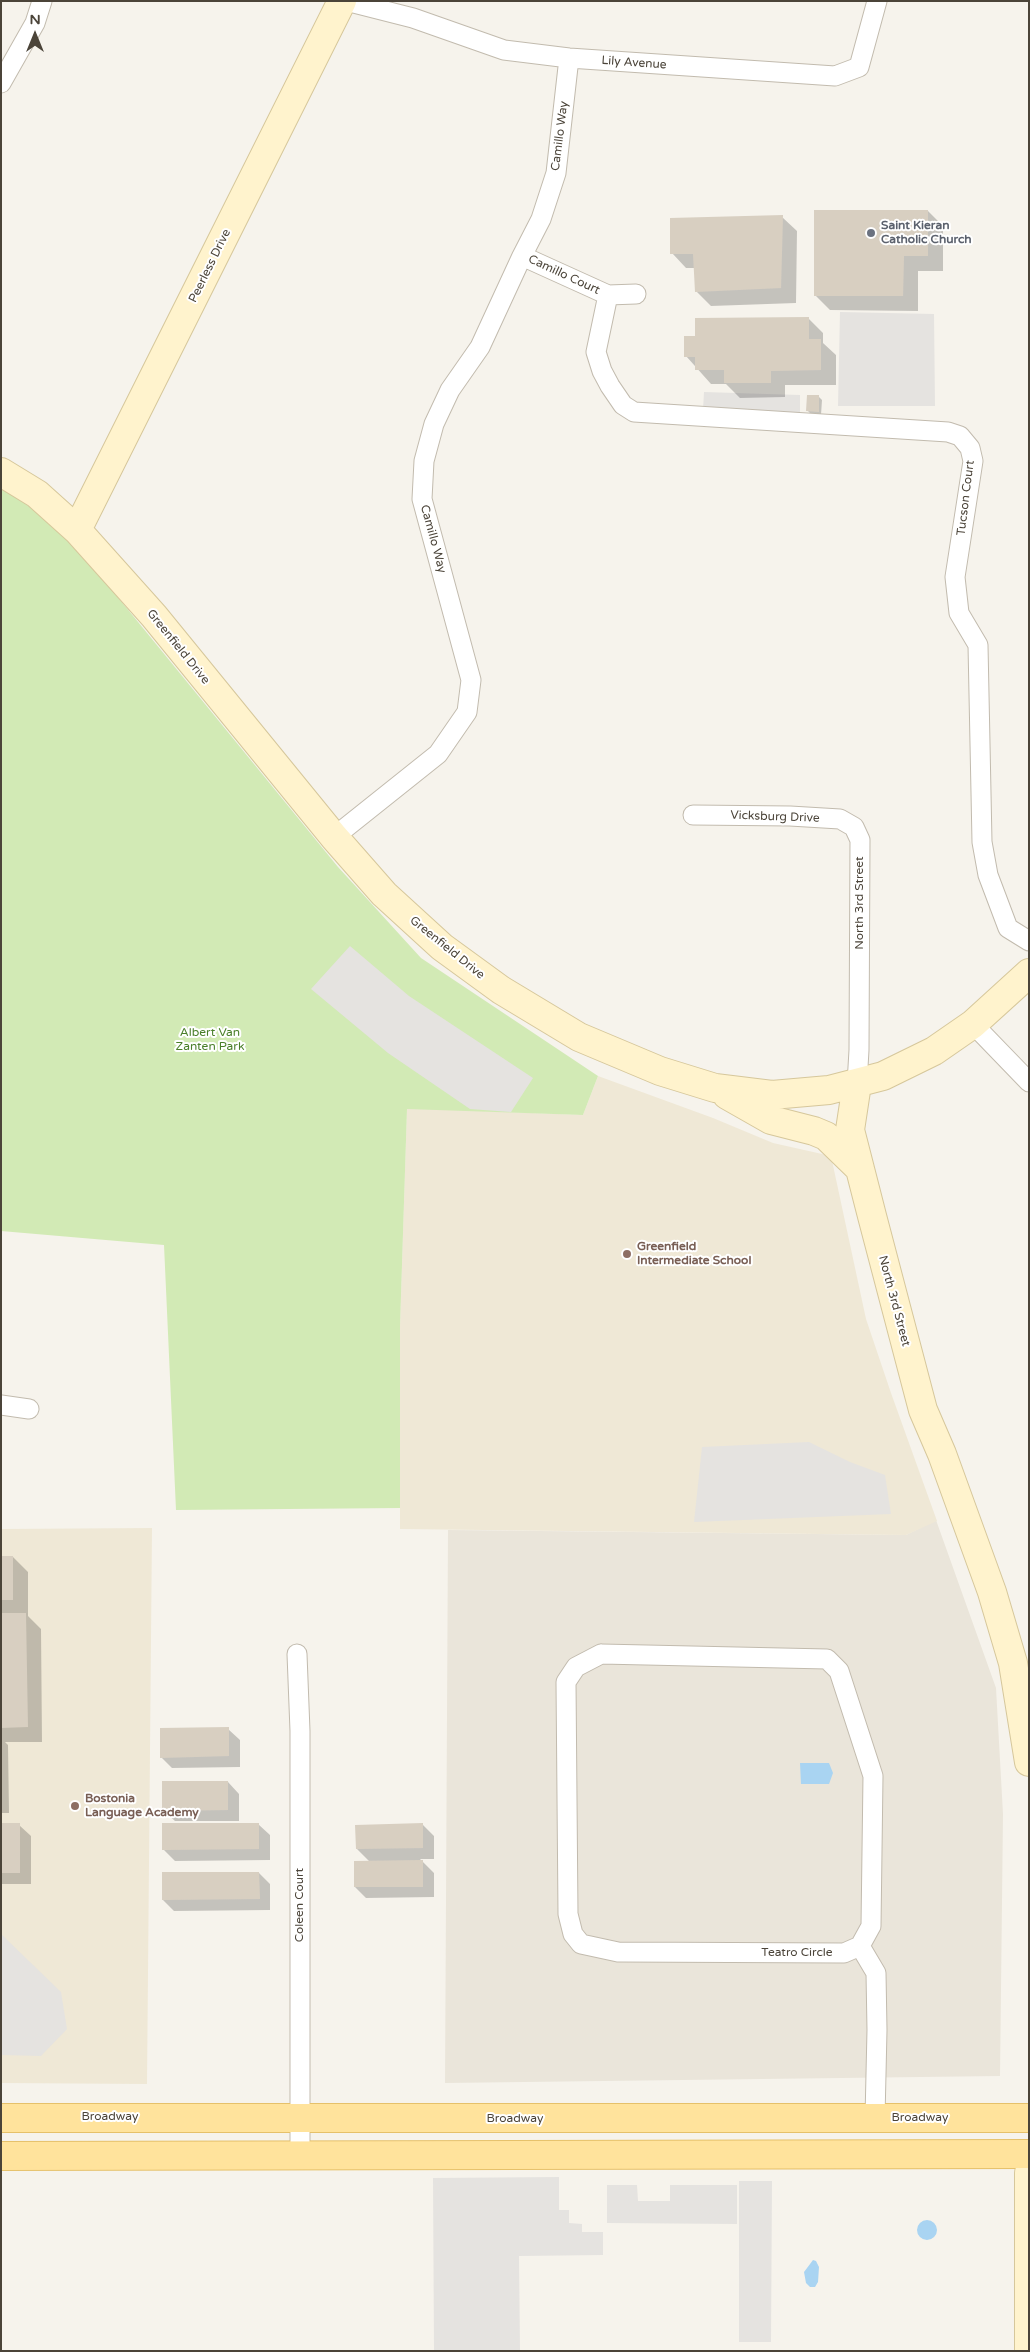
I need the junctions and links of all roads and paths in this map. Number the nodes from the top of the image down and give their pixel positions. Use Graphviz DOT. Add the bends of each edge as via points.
graph roads {
  1 [pos="42,1"];
  2 [pos="342,1"];
  3 [pos="346,1"];
  4 [pos="877,1"];
  5 [pos="569,58"];
  6 [pos="1,83"];
  7 [pos="522,256"];
  8 [pos="636,294"];
  9 [pos="608,295"];
  10 [pos="1,472"];
  11 [pos="78,530"];
  12 [pos="693,815"];
  13 [pos="854,827"];
  14 [pos="334,837"];
  15 [pos="1029,940"];
  16 [pos="1029,973"];
  17 [pos="973,1024"];
  18 [pos="1029,1082"];
  19 [pos="857,1084"];
  20 [pos="715,1088"];
  21 [pos="860,1169"];
  22 [pos="1,1405"];
  23 [pos="29,1410"];
  24 [pos="297,1654"];
  25 [pos="1029,1762"];
  26 [pos="860,1946"];
  27 [pos="1,2118"];
  28 [pos="874,2118"];
  29 [pos="1029,2118"];
  30 [pos="300,2120"];
  31 [pos="1029,2154"];
  32 [pos="300,2155"];
  33 [pos="1,2156"];
  34 [pos="1029,2174"];
  35 [pos="1028,2351"];
  1 -- 6 [label="street" via="35,23"];
  2 -- 11 [label="main road, Peerless Drive"];
  3 -- 5 [label="street, Lily Avenue" via="413,18 499,49"];
  4 -- 5 [label="street, Lily Avenue" via="859,67 835,76"];
  5 -- 7 [label="street, Camillo Way" via="556,173 542,219"];
  7 -- 9 [label="street, Camillo Court"];
  7 -- 14 [label="street, Camillo Way" via="480,347 450,390 434,424 424,461 422,499 471,680 466,712 438,754"];
  8 -- 9 [label="street, Camillo Court"];
  9 -- 15 [label="street, Tucson Court" via="596,352 610,386 623,405 634,412 948,432 960,436 970,448 973,461 955,577 959,613 978,645 982,842 988,875 1008,928"];
  10 -- 11 [label="main road, Greenfield Drive" via="37,494"];
  11 -- 14 [label="main road, Greenfield Drive" via="154,616"];
  12 -- 13 [label="street, Vicksburg Drive" via="840,819"];
  13 -- 19 [label="street, North 3rd Street" via="860,840"];
  14 -- 20 [label="main road, Greenfield Drive" via="384,894 442,947 501,990 579,1037 660,1071"];
  16 -- 17 [label="main road, Greenfield Drive"];
  17 -- 18 [label="street"];
  17 -- 19 [label="main road, Greenfield Drive" via="910,1065"];
  19 -- 20 [label="main road, Greenfield Drive" via="772,1095"];
  19 -- 21 [label="main road, North 3rd Street" via="850,1130"];
  20 -- 21 [label="main road" via="771,1120 826,1136"];
  21 -- 25 [label="main road, North 3rd Street" via="923,1410 992,1592 1013,1663"];
  22 -- 23 [label="street"];
  24 -- 30 [label="street, Coleen Court" via="300,1731"];
  26 -- 26 [label="street, Teatro Circle" via="871,1926 873,1776 839,1671 827,1659 601,1654 576,1667 566,1682 568,1914 573,1934 581,1944 618,1952 844,1953"];
  26 -- 28 [label="street" via="876,1973"];
  27 -- 30 [label="main road, Broadway"];
  28 -- 29 [label="main road, Broadway"];
  28 -- 30 [label="main road, Broadway"];
  30 -- 32 [label="street, Coleen Court"];
  31 -- 32 [label="main road"];
  32 -- 33 [label="main road"];
  34 -- 35 [label="main road"];
}
